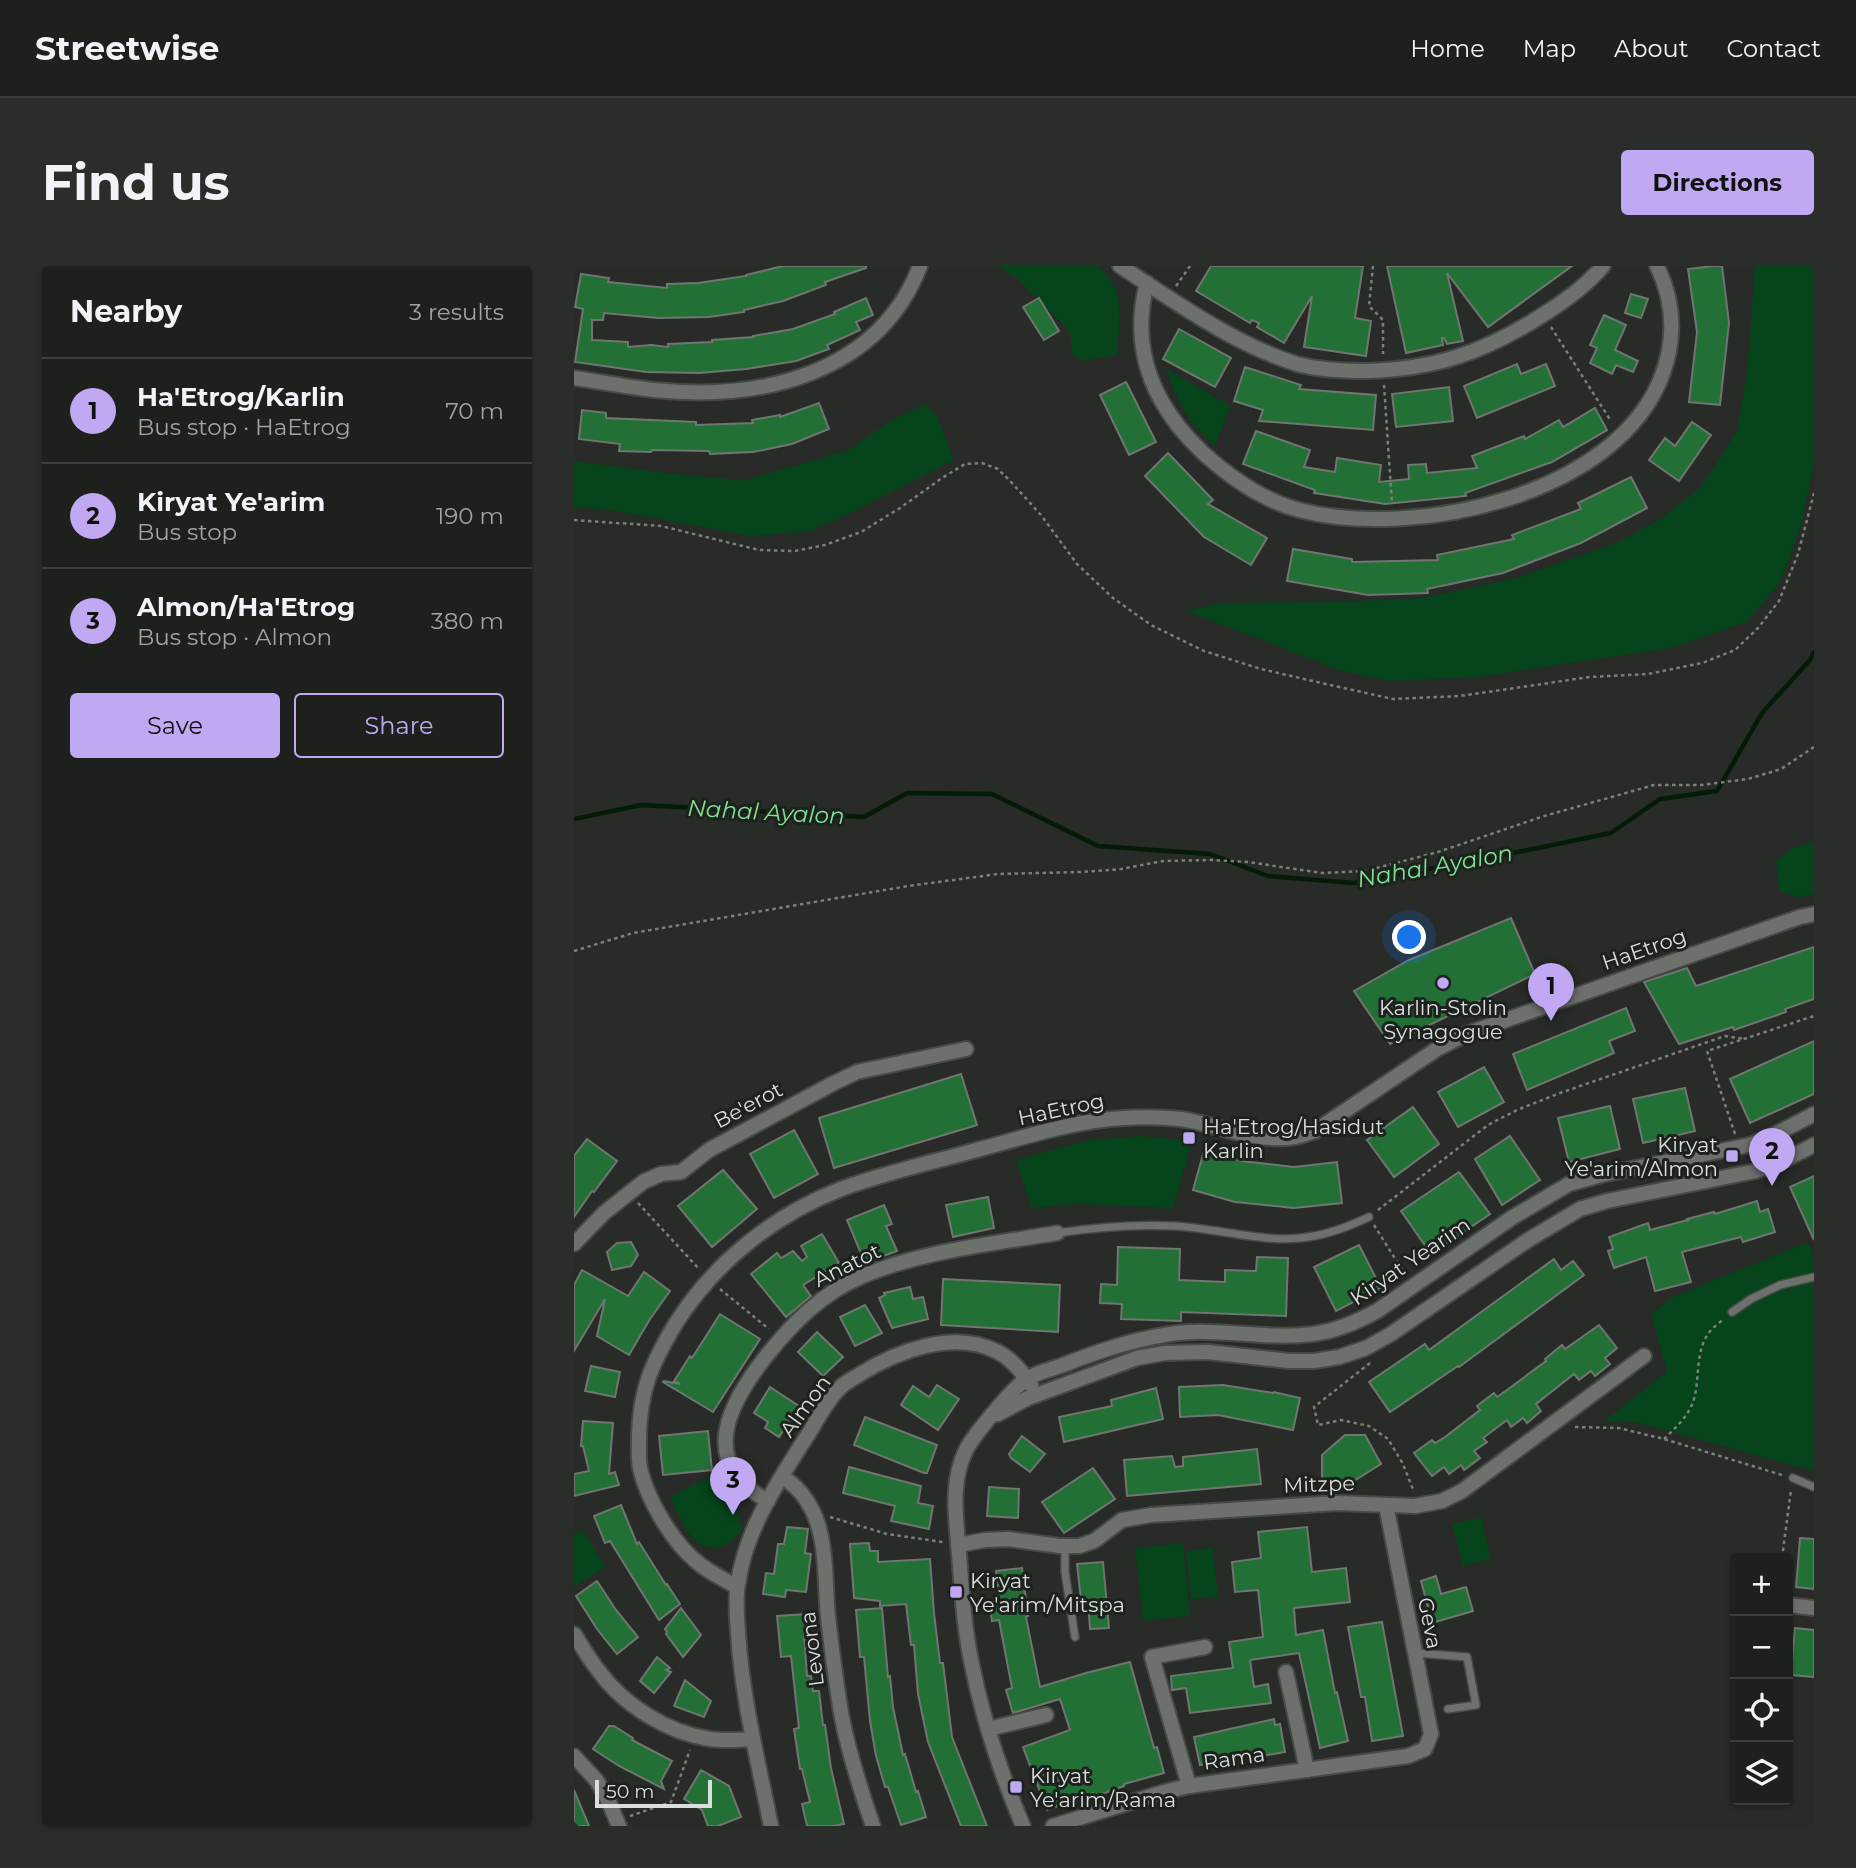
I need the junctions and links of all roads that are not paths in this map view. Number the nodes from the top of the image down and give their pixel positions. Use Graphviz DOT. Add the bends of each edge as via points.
graph roads {
  1 [pos="920,266"];
  2 [pos="1120,266"];
  3 [pos="1603,266"];
  4 [pos="1657,266"];
  5 [pos="1147,283"];
  6 [pos="574,378"];
  7 [pos="1814,914"];
  8 [pos="966,1049"];
  9 [pos="1814,1114"];
  10 [pos="1814,1145"];
  11 [pos="1369,1217"];
  12 [pos="1057,1233"];
  13 [pos="574,1244"];
  14 [pos="1814,1277"];
  15 [pos="1732,1312"];
  16 [pos="1644,1356"];
  17 [pos="1027,1379"];
  18 [pos="1038,1395"];
  19 [pos="988,1420"];
  20 [pos="782,1477"];
  21 [pos="1793,1478"];
  22 [pos="1814,1487"];
  23 [pos="768,1501"];
  24 [pos="1386,1504"];
  25 [pos="958,1545"];
  26 [pos="1065,1546"];
  27 [pos="737,1587"];
  28 [pos="1793,1606"];
  29 [pos="1814,1608"];
  30 [pos="574,1634"];
  31 [pos="1075,1637"];
  32 [pos="1205,1647"];
  33 [pos="1415,1653"];
  34 [pos="1286,1672"];
  35 [pos="1448,1709"];
  36 [pos="1046,1715"];
  37 [pos="988,1729"];
  38 [pos="753,1740"];
  39 [pos="1425,1749"];
  40 [pos="574,1755"];
  41 [pos="1307,1770"];
  42 [pos="1189,1786"];
  43 [pos="618,1823"];
  44 [pos="771,1826"];
  45 [pos="873,1826"];
  46 [pos="1023,1826"];
  47 [pos="1053,1826"];
  1 -- 6 [label="street" via="902,302 869,340 816,371 783,383 687,392"];
  2 -- 5 [label="street"];
  3 -- 5 [label="street" via="1544,315 1486,347 1427,365 1383,370 1324,369 1288,360 1221,329"];
  4 -- 5 [label="street" via="1666,284 1673,334 1661,379 1631,427 1582,465 1513,497 1453,512 1394,519 1325,515 1267,498 1188,439 1147,370 1140,328"];
  7 -- 27 [label="street, HaEtrog" via="1466,1034 1315,1131 1270,1138 1180,1119 1079,1123 889,1173 794,1211 725,1262 689,1303 648,1375 641,1405 640,1467 648,1492 667,1528 696,1562"];
  8 -- 13 [label="street, Be'erot" via="857,1072 834,1083 709,1150 681,1172 643,1182"];
  9 -- 17 [label="street, Kiryat Yearim" via="1740,1147 1569,1184 1355,1323 1312,1335 1173,1334 1115,1345"];
  10 -- 18 [label="street, Kiryat Yearim" via="1756,1171 1580,1209 1380,1340 1339,1357 1289,1361 1208,1352 1165,1353"];
  11 -- 12 [label="lane" via="1307,1238 1176,1226 1100,1226"];
  12 -- 23 [label="street, Anatot" via="898,1264 848,1283 812,1306 751,1376 726,1427 731,1467 740,1482"];
  14 -- 15 [label="lane" via="1780,1285"];
  16 -- 24 [label="street, Mitzpe" via="1462,1492 1415,1506"];
  17 -- 18 [label="street, Almon"];
  17 -- 19 [label="street, Kiryat Yearim"];
  17 -- 20 [label="street, Almon" via="1012,1361 978,1344 957,1342 907,1351 839,1388"];
  18 -- 19 [label="street, Kiryat Yearim"];
  19 -- 25 [label="street, Kiryat Yearim" via="969,1443 956,1477"];
  20 -- 23 [label="street, Almon"];
  20 -- 45 [label="street, Levona" via="805,1498 820,1532 842,1720"];
  21 -- 22 [label="lane"];
  23 -- 27 [label="street, Almon" via="744,1553"];
  24 -- 26 [label="street, Mitzpe" via="1151,1515 1122,1520 1094,1541"];
  24 -- 33 [label="street, Geva"];
  25 -- 26 [label="street, Mitzpe" via="1007,1539"];
  25 -- 37 [label="street, Kiryat Yearim" via="971,1662"];
  26 -- 31 [label="lane"];
  27 -- 38 [label="street, Almon" via="739,1649"];
  28 -- 29 [label="street"];
  30 -- 38 [label="street" via="599,1672 637,1708 664,1724 712,1740"];
  32 -- 42 [label="street" via="1152,1657"];
  33 -- 35 [label="lane" via="1467,1657 1476,1704"];
  33 -- 39 [label="street, Geva" via="1431,1734"];
  34 -- 41 [label="street"];
  36 -- 37 [label="street"];
  37 -- 46 [label="street, Kiryat Yearim"];
  38 -- 44 [label="street, Almon"];
  39 -- 41 [label="street, Rama" via="1408,1756"];
  40 -- 43 [label="street" via="597,1781"];
  41 -- 42 [label="street, Rama"];
  42 -- 47 [label="street, Rama"];
}
